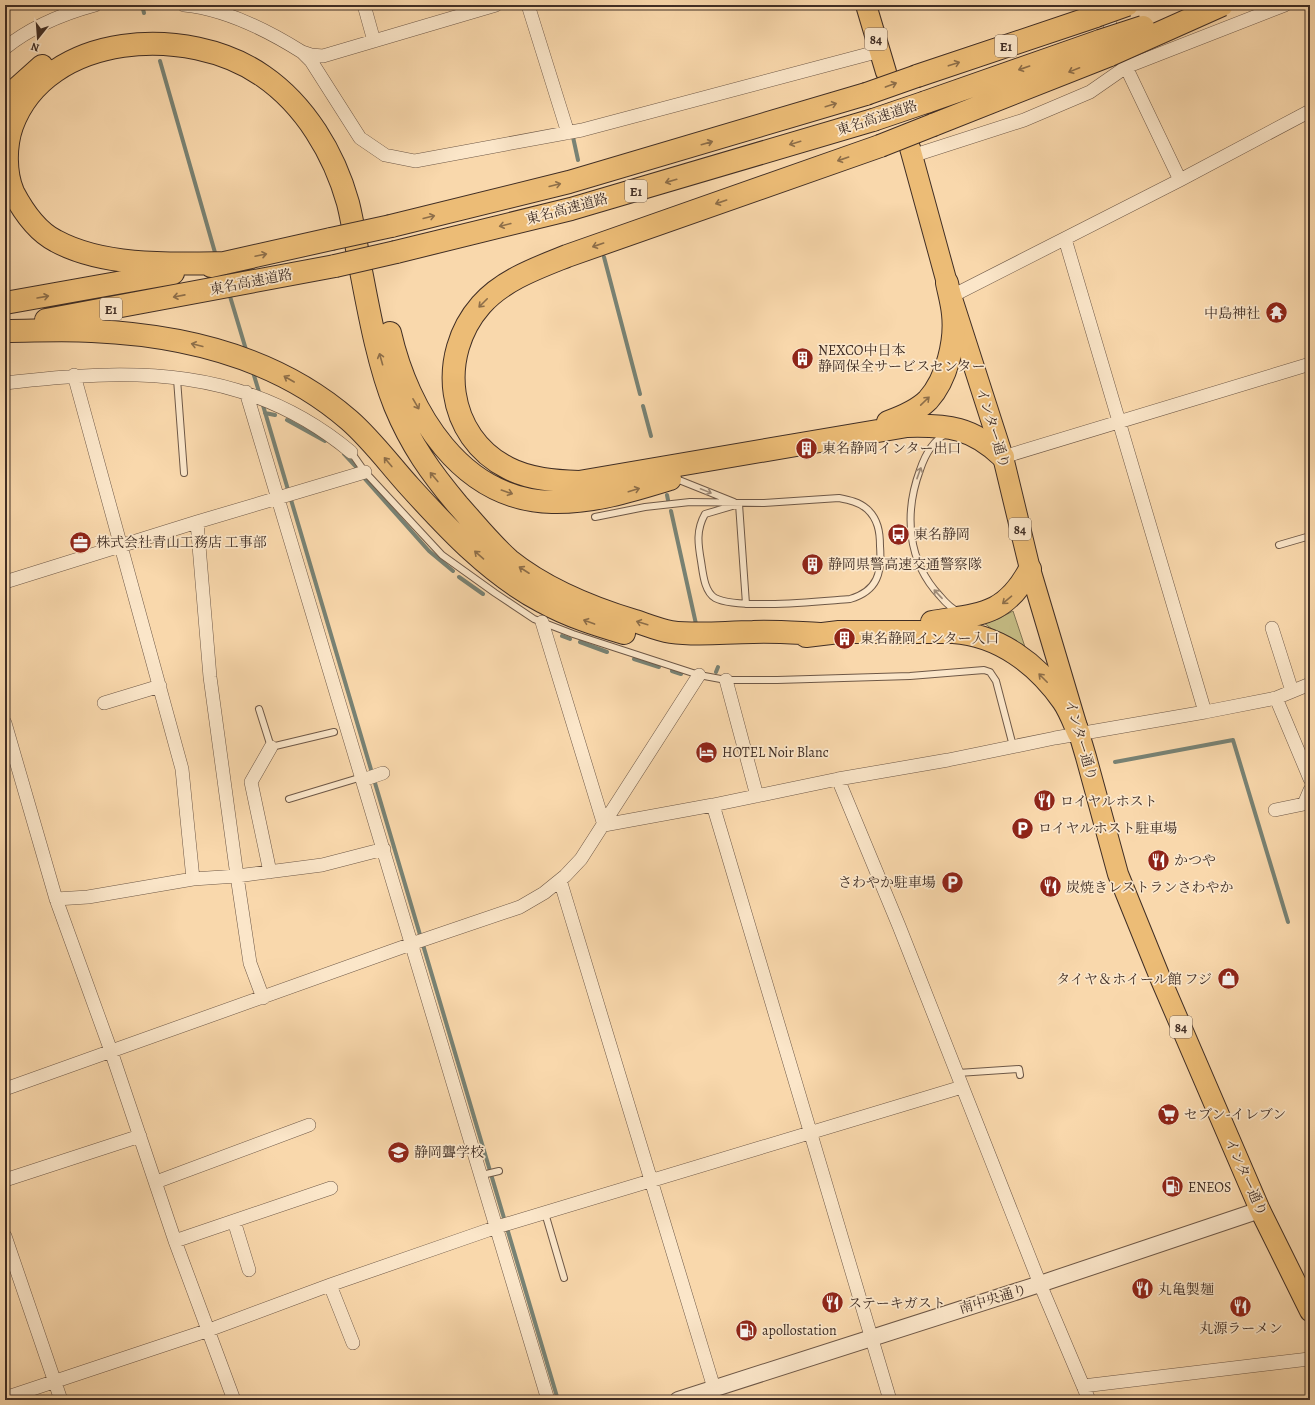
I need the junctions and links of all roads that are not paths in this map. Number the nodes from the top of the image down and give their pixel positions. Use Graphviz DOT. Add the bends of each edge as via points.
graph roads {
  1 [pos="95,5"];
  2 [pos="184,5"];
  3 [pos="364,5"];
  4 [pos="496,5"];
  5 [pos="528,5"];
  6 [pos="866,5"];
  7 [pos="1127,5"];
  8 [pos="1204,5"];
  9 [pos="1222,5"];
  10 [pos="1285,5"];
  11 [pos="1099,11"];
  12 [pos="374,41"];
  13 [pos="5,48"];
  14 [pos="880,51"];
  15 [pos="302,52"];
  16 [pos="1112,54"];
  17 [pos="886,72"];
  18 [pos="5,98"];
  19 [pos="1310,111"];
  20 [pos="568,133"];
  21 [pos="911,152"];
  22 [pos="1180,180"];
  23 [pos="1066,239"];
  24 [pos="218,264"];
  25 [pos="950,290"];
  26 [pos="5,303"];
  27 [pos="5,327"];
  28 [pos="5,331"];
  29 [pos="1310,364"];
  30 [pos="74,375"];
  31 [pos="177,379"];
  32 [pos="5,383"];
  33 [pos="248,392"];
  34 [pos="1119,422"];
  35 [pos="961,431"];
  36 [pos="853,435"];
  37 [pos="351,452"];
  38 [pos="752,454"];
  39 [pos="1003,457"];
  40 [pos="365,472"];
  41 [pos="184,473"];
  42 [pos="673,478"];
  43 [pos="280,498"];
  44 [pos="739,504"];
  45 [pos="595,517"];
  46 [pos="197,522"];
  47 [pos="1310,536"];
  48 [pos="121,545"];
  49 [pos="1279,545"];
  50 [pos="1030,569"];
  51 [pos="5,582"];
  52 [pos="746,604"];
  53 [pos="970,616"];
  54 [pos="542,622"];
  55 [pos="1272,628"];
  56 [pos="882,632"];
  57 [pos="820,634"];
  58 [pos="699,675"];
  59 [pos="726,680"];
  60 [pos="1310,684"];
  61 [pos="160,686"];
  62 [pos="1292,691"];
  63 [pos="1276,698"];
  64 [pos="104,702"];
  65 [pos="259,709"];
  66 [pos="1205,712"];
  67 [pos="5,723"];
  68 [pos="334,732"];
  69 [pos="1079,734"];
  70 [pos="1013,746"];
  71 [pos="271,747"];
  72 [pos="383,773"];
  73 [pos="364,778"];
  74 [pos="838,779"];
  75 [pos="1310,779"];
  76 [pos="1310,790"];
  77 [pos="757,796"];
  78 [pos="289,799"];
  79 [pos="713,805"];
  80 [pos="1275,810"];
  81 [pos="604,825"];
  82 [pos="384,849"];
  83 [pos="270,872"];
  84 [pos="237,876"];
  85 [pos="193,879"];
  86 [pos="560,880"];
  87 [pos="56,899"];
  88 [pos="413,943"];
  89 [pos="263,998"];
  90 [pos="111,1051"];
  91 [pos="958,1074"];
  92 [pos="1020,1075"];
  93 [pos="962,1087"];
  94 [pos="5,1089"];
  95 [pos="309,1125"];
  96 [pos="810,1133"];
  97 [pos="140,1136"];
  98 [pos="499,1171"];
  99 [pos="482,1175"];
  100 [pos="5,1180"];
  101 [pos="651,1181"];
  102 [pos="156,1182"];
  103 [pos="331,1188"];
  104 [pos="1260,1210"];
  105 [pos="545,1213"];
  106 [pos="234,1221"];
  107 [pos="498,1227"];
  108 [pos="5,1236"];
  109 [pos="176,1240"];
  110 [pos="249,1270"];
  111 [pos="564,1278"];
  112 [pos="1040,1284"];
  113 [pos="330,1285"];
  114 [pos="1310,1311"];
  115 [pos="209,1330"];
  116 [pos="871,1337"];
  117 [pos="352,1344"];
  118 [pos="1309,1359"];
  119 [pos="54,1381"];
  120 [pos="1083,1386"];
  121 [pos="714,1393"];
  122 [pos="5,1398"];
  123 [pos="61,1400"];
  124 [pos="234,1400"];
  125 [pos="548,1400"];
  126 [pos="678,1400"];
  127 [pos="890,1400"];
  128 [pos="1089,1400"];
  1 -- 13 [label="street" via="71,11 40,25"];
  2 -- 15 [label="street" via="218,12 243,21"];
  3 -- 12 [label="street"];
  4 -- 12 [label="street"];
  5 -- 20 [label="street"];
  6 -- 14 [label="main road, 84"];
  7 -- 11 [label="highway, 東名高速道路 / E1, bridge"];
  8 -- 16 [label="highway, 東名高速道路 / E1, bridge"];
  9 -- 16 [label="highway, bridge"];
  10 -- 16 [label="street"];
  11 -- 16 [label="street"];
  24 -- 11 [label="highway, 東名高速道路 / E1, one-way, bridge" via="391,226 569,182 866,94"];
  12 -- 15 [label="street" via="322,56"];
  14 -- 17 [label="main road, 84"];
  14 -- 20 [label="street"];
  15 -- 20 [label="street" via="311,61 360,138 385,155 415,161"];
  16 -- 21 [label="street" via="1090,92 1024,120"];
  16 -- 22 [label="street"];
  16 -- 27 [label="highway, 東名高速道路 / E1, one-way, bridge" via="926,102 571,209 335,266"];
  16 -- 38 [label="highway, one-way, bridge" via="880,146 538,268 504,285 481,305 466,327 456,356 452,386 458,411 468,431 485,454 508,468 528,476 553,481 579,482"];
  18 -- 42 [label="highway, one-way" via="44,64 73,47 104,37 132,32 163,30 192,34 227,43 258,59 297,87 329,126 339,144 360,198 395,355 411,396 451,456 473,475 498,489 523,498 550,502 610,497"];
  19 -- 22 [label="street"];
  21 -- 25 [label="main road, インター通り / 84"];
  22 -- 23 [label="street"];
  23 -- 25 [label="street"];
  23 -- 34 [label="street"];
  26 -- 24 [label="highway, 東名高速道路 / E1, one-way"];
  57 -- 24 [label="highway, one-way" via="670,632 608,613 553,589 511,561 485,536 430,473 408,436 394,403 379,351 348,205 332,160 297,106 261,74 231,58 204,49 177,44 149,43 124,45 83,57 45,80 17,112 7,153 9,183 35,226 54,241 79,251 141,263"];
  36 -- 25 [label="highway, one-way" via="910,414 928,400 940,382 948,360 953,330"];
  25 -- 39 [label="main road, インター通り / 84"];
  57 -- 28 [label="highway, one-way" via="717,647 670,645 602,626 543,603 507,579 452,532 349,420 311,391 274,370 239,356 142,335 91,330"];
  29 -- 34 [label="street"];
  30 -- 31 [label="street" via="110,374"];
  30 -- 32 [label="street"];
  30 -- 48 [label="street"];
  31 -- 33 [label="street" via="207,382"];
  31 -- 41 [label="lane"];
  33 -- 37 [label="street" via="299,415"];
  33 -- 43 [label="street"];
  34 -- 39 [label="street"];
  34 -- 66 [label="street"];
  35 -- 36 [label="highway" via="935,425 907,426"];
  35 -- 39 [label="highway" via="974,434"];
  53 -- 35 [label="lane, one-way" via="956,611 928,582 914,550 909,524 914,484 927,451 945,434"];
  36 -- 38 [label="highway"];
  37 -- 40 [label="lane"];
  38 -- 42 [label="highway"];
  39 -- 50 [label="main road, インター通り / 84"];
  40 -- 43 [label="street"];
  40 -- 54 [label="lane" via="442,555 495,593"];
  42 -- 44 [label="lane, one-way"];
  43 -- 46 [label="street"];
  43 -- 73 [label="street"];
  44 -- 45 [label="lane" via="690,502 645,506"];
  44 -- 52 [label="lane"];
  44 -- 52 [label="lane" via="705,514 697,536 707,588 715,598"];
  44 -- 52 [label="lane" via="839,498 851,500 868,510 880,533 880,572 874,583 861,596 850,599"];
  46 -- 48 [label="street"];
  46 -- 84 [label="street" via="210,677"];
  47 -- 49 [label="lane"];
  48 -- 51 [label="street"];
  48 -- 61 [label="street"];
  50 -- 53 [label="highway, one-way" via="1012,597 983,614"];
  50 -- 69 [label="main road, インター通り / 84"];
  53 -- 56 [label="highway"];
  54 -- 58 [label="lane"];
  54 -- 81 [label="street"];
  55 -- 62 [label="street"];
  56 -- 57 [label="highway"];
  69 -- 56 [label="highway, one-way" via="1064,702 1051,686 1029,664 1000,644 970,633"];
  58 -- 59 [label="lane"];
  58 -- 81 [label="street"];
  59 -- 70 [label="lane" via="910,676 984,670 990,672 996,681"];
  59 -- 77 [label="street"];
  60 -- 62 [label="street"];
  61 -- 64 [label="street"];
  61 -- 85 [label="street" via="182,769"];
  62 -- 63 [label="street"];
  63 -- 66 [label="street"];
  63 -- 75 [label="street"];
  65 -- 71 [label="lane"];
  66 -- 69 [label="street"];
  67 -- 87 [label="street"];
  68 -- 71 [label="lane"];
  69 -- 70 [label="street"];
  69 -- 104 [label="main road, インター通り / 84" via="1118,874"];
  70 -- 74 [label="street"];
  71 -- 83 [label="street" via="252,782"];
  72 -- 73 [label="street"];
  73 -- 78 [label="lane"];
  73 -- 82 [label="street"];
  74 -- 77 [label="street"];
  74 -- 91 [label="street"];
  76 -- 80 [label="street" via="1304,804"];
  77 -- 79 [label="street"];
  79 -- 81 [label="street"];
  79 -- 96 [label="street"];
  81 -- 86 [label="street" via="580,859"];
  82 -- 83 [label="street" via="322,865"];
  82 -- 88 [label="street"];
  83 -- 84 [label="street"];
  84 -- 85 [label="street"];
  84 -- 89 [label="street" via="250,963"];
  85 -- 87 [label="street" via="88,897"];
  86 -- 88 [label="street" via="520,907"];
  86 -- 101 [label="street"];
  87 -- 90 [label="street"];
  88 -- 89 [label="street"];
  88 -- 99 [label="street"];
  89 -- 90 [label="street"];
  90 -- 94 [label="street"];
  90 -- 97 [label="street"];
  91 -- 92 [label="lane" via="1019,1069"];
  91 -- 93 [label="street"];
  93 -- 96 [label="street"];
  93 -- 112 [label="street"];
  95 -- 102 [label="street"];
  96 -- 101 [label="street"];
  96 -- 116 [label="street"];
  97 -- 100 [label="street"];
  97 -- 102 [label="street"];
  98 -- 99 [label="lane"];
  99 -- 107 [label="street"];
  101 -- 105 [label="street"];
  101 -- 121 [label="street"];
  102 -- 109 [label="street"];
  103 -- 106 [label="street"];
  104 -- 112 [label="street, 南中央通り"];
  104 -- 114 [label="main road, インター通り / 84"];
  105 -- 107 [label="street"];
  105 -- 111 [label="lane"];
  106 -- 109 [label="street"];
  106 -- 110 [label="street"];
  107 -- 113 [label="street"];
  107 -- 125 [label="street"];
  108 -- 119 [label="street"];
  109 -- 115 [label="street"];
  112 -- 116 [label="street, 南中央通り"];
  112 -- 120 [label="street"];
  113 -- 115 [label="street"];
  113 -- 117 [label="street"];
  115 -- 119 [label="street"];
  115 -- 124 [label="street"];
  116 -- 121 [label="street, 南中央通り"];
  116 -- 127 [label="street"];
  118 -- 120 [label="street"];
  119 -- 122 [label="street"];
  119 -- 123 [label="street"];
  120 -- 128 [label="street"];
  121 -- 126 [label="street, 南中央通り"];
}
